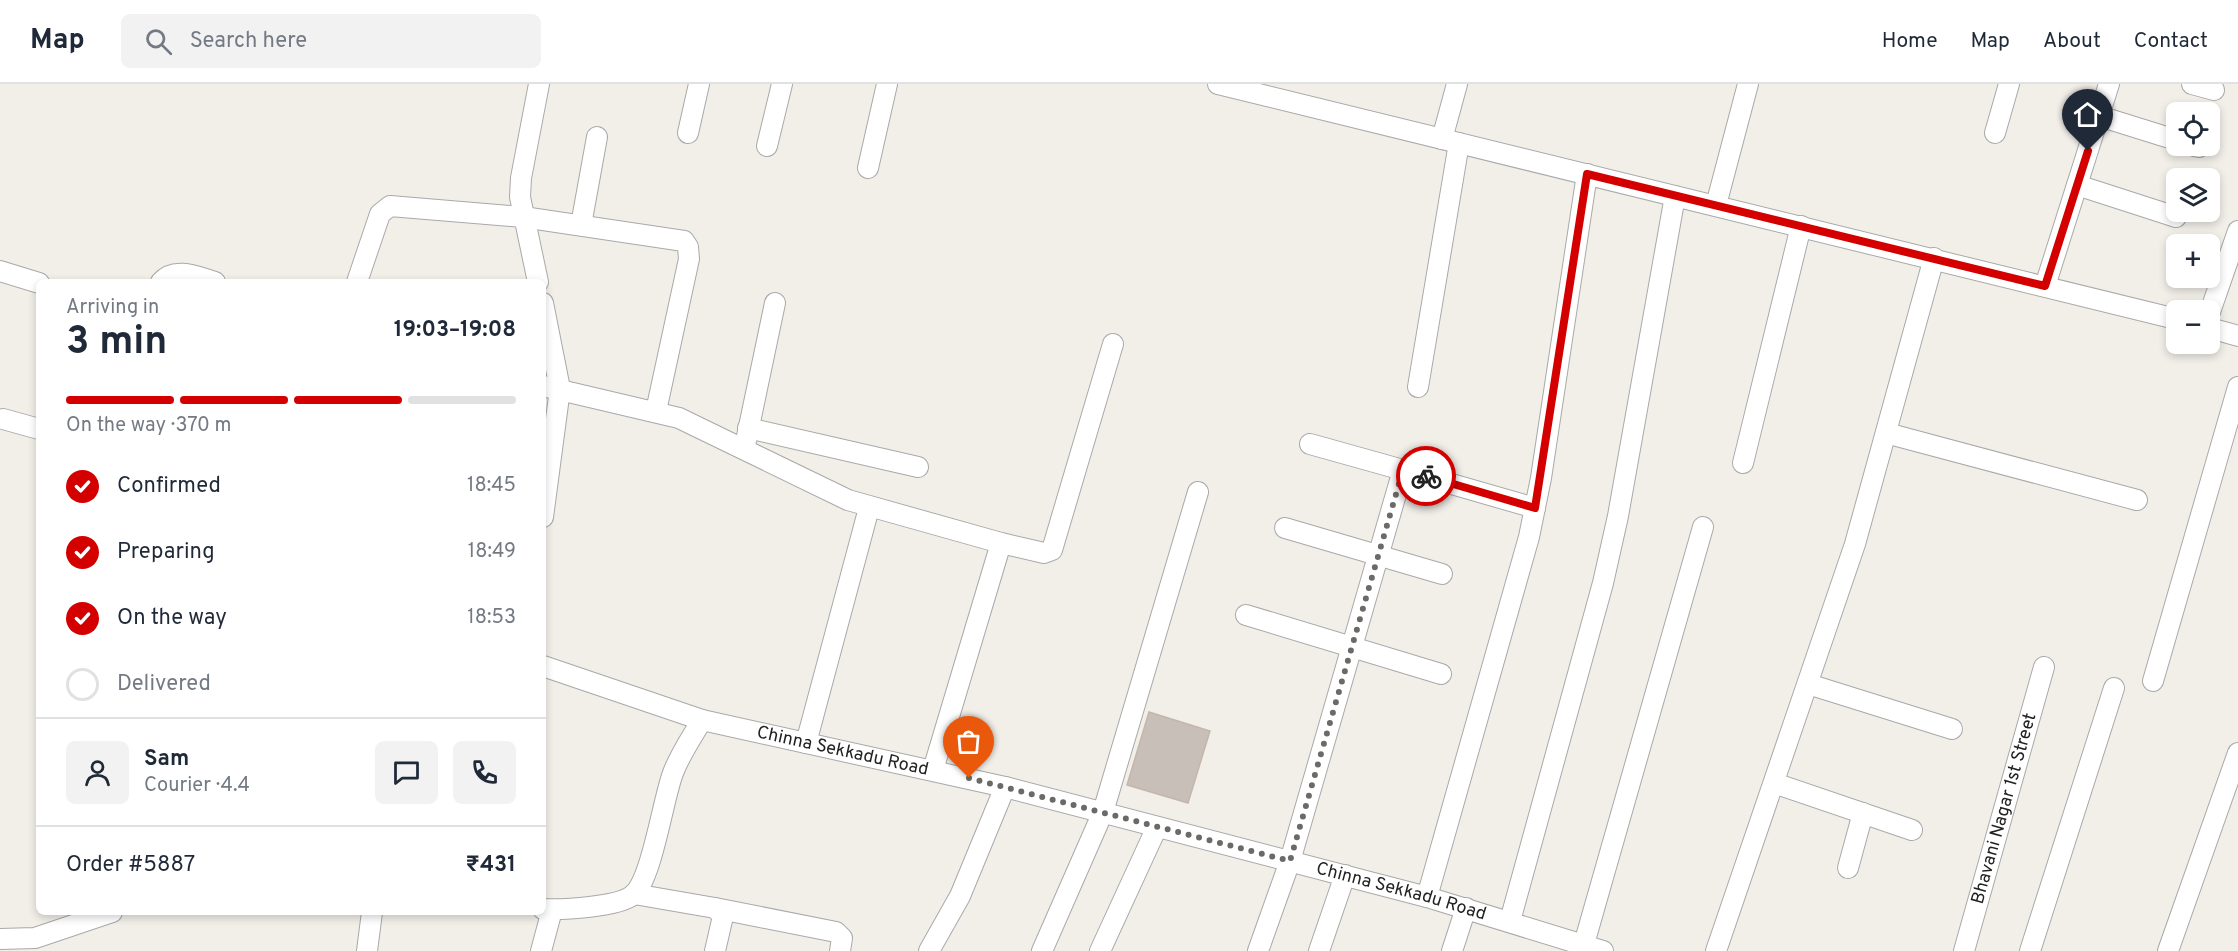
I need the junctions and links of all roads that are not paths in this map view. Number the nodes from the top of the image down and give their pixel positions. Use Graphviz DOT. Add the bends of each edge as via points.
graph roads {
  1 [pos="539,84"];
  2 [pos="699,84"];
  3 [pos="782,84"];
  4 [pos="887,84"];
  5 [pos="1218,84"];
  6 [pos="1457,84"];
  7 [pos="1748,84"];
  8 [pos="2009,84"];
  9 [pos="2109,84"];
  10 [pos="2192,84"];
  11 [pos="2214,90"];
  12 [pos="2099,116"];
  13 [pos="688,133"];
  14 [pos="1995,133"];
  15 [pos="597,137"];
  16 [pos="2166,137"];
  17 [pos="1451,141"];
  18 [pos="767,146"];
  19 [pos="868,168"];
  20 [pos="1587,174"];
  21 [pos="2077,185"];
  22 [pos="1675,196"];
  23 [pos="1716,205"];
  24 [pos="2166,214"];
  25 [pos="523,217"];
  26 [pos="580,225"];
  27 [pos="1802,226"];
  28 [pos="2238,231"];
  29 [pos="1934,258"];
  30 [pos="0,271"];
  31 [pos="165,279"];
  32 [pos="204,279"];
  33 [pos="358,279"];
  34 [pos="537,279"];
  35 [pos="36,282"];
  36 [pos="2045,286"];
  37 [pos="2214,300"];
  38 [pos="775,303"];
  39 [pos="2166,316"];
  40 [pos="2220,331"];
  41 [pos="546,335"];
  42 [pos="2238,336"];
  43 [pos="1113,344"];
  44 [pos="1418,387"];
  45 [pos="2238,387"];
  46 [pos="551,388"];
  47 [pos="656,411"];
  48 [pos="3,418"];
  49 [pos="36,428"];
  50 [pos="748,428"];
  51 [pos="1886,433"];
  52 [pos="1310,444"];
  53 [pos="744,449"];
  54 [pos="1743,463"];
  55 [pos="918,466"];
  56 [pos="546,469"];
  57 [pos="1403,470"];
  58 [pos="1198,492"];
  59 [pos="2137,500"];
  60 [pos="869,508"];
  61 [pos="1535,508"];
  62 [pos="1285,528"];
  63 [pos="1703,528"];
  64 [pos="1001,543"];
  65 [pos="1378,555"];
  66 [pos="1442,574"];
  67 [pos="1246,615"];
  68 [pos="1352,648"];
  69 [pos="546,667"];
  70 [pos="2044,667"];
  71 [pos="1442,674"];
  72 [pos="2153,681"];
  73 [pos="1808,684"];
  74 [pos="2114,688"];
  75 [pos="702,720"];
  76 [pos="1952,729"];
  77 [pos="806,743"];
  78 [pos="2238,753"];
  79 [pos="933,770"];
  80 [pos="1774,783"];
  81 [pos="1005,787"];
  82 [pos="1103,812"];
  83 [pos="1863,813"];
  84 [pos="1157,827"];
  85 [pos="1912,830"];
  86 [pos="1290,861"];
  87 [pos="1848,868"];
  88 [pos="1345,875"];
  89 [pos="634,894"];
  90 [pos="1427,897"];
  91 [pos="715,908"];
  92 [pos="1466,908"];
  93 [pos="548,910"];
  94 [pos="103,915"];
  95 [pos="372,915"];
  96 [pos="1510,921"];
  97 [pos="0,939"];
  98 [pos="1583,948"];
  99 [pos="367,951"];
  100 [pos="541,951"];
  101 [pos="715,951"];
  102 [pos="840,951"];
  103 [pos="928,951"];
  104 [pos="1042,951"];
  105 [pos="1100,951"];
  106 [pos="1258,951"];
  107 [pos="1319,951"];
  108 [pos="1452,951"];
  109 [pos="1603,951"];
  110 [pos="1716,951"];
  111 [pos="1964,951"];
  112 [pos="2030,951"];
  113 [pos="2168,951"];
  1 -- 25 [label="street" via="521,178"];
  2 -- 13 [label="street"];
  3 -- 18 [label="street"];
  4 -- 19 [label="street"];
  5 -- 17 [label="street"];
  6 -- 17 [label="street"];
  7 -- 23 [label="street"];
  8 -- 14 [label="street"];
  9 -- 12 [label="street"];
  10 -- 11 [label="street"];
  12 -- 16 [label="street"];
  12 -- 21 [label="street"];
  15 -- 26 [label="street"];
  17 -- 20 [label="street"];
  17 -- 44 [label="street"];
  20 -- 22 [label="street"];
  20 -- 61 [label="street"];
  21 -- 24 [label="street"];
  21 -- 36 [label="street"];
  22 -- 23 [label="street"];
  22 -- 96 [label="street" via="1603,583"];
  23 -- 27 [label="street"];
  25 -- 26 [label="street"];
  25 -- 33 [label="street" via="390,206 384,209"];
  25 -- 34 [label="street"];
  26 -- 47 [label="street" via="676,239 688,247 689,259"];
  27 -- 29 [label="street"];
  27 -- 54 [label="street"];
  28 -- 37 [label="street"];
  29 -- 36 [label="street"];
  29 -- 51 [label="street"];
  30 -- 35 [label="street"];
  31 -- 32 [label="street" via="183,273"];
  36 -- 39 [label="street"];
  38 -- 50 [label="street"];
  40 -- 42 [label="street"];
  41 -- 46 [label="street"];
  43 -- 64 [label="street" via="1052,550 1044,553"];
  45 -- 72 [label="street"];
  46 -- 47 [label="street"];
  46 -- 56 [label="street"];
  47 -- 53 [label="street"];
  48 -- 49 [label="street"];
  50 -- 53 [label="street"];
  50 -- 55 [label="street"];
  51 -- 59 [label="street"];
  51 -- 73 [label="street" via="1855,544"];
  52 -- 57 [label="street"];
  53 -- 60 [label="street" via="825,491"];
  57 -- 61 [label="street"];
  57 -- 65 [label="street"];
  58 -- 82 [label="street"];
  60 -- 64 [label="street"];
  60 -- 77 [label="street"];
  61 -- 90 [label="street"];
  62 -- 65 [label="street"];
  63 -- 98 [label="street"];
  64 -- 79 [label="street"];
  65 -- 66 [label="street"];
  65 -- 68 [label="street"];
  67 -- 68 [label="street"];
  68 -- 71 [label="street"];
  68 -- 86 [label="street"];
  69 -- 75 [label="street, Chinna Sekkadu Road"];
  70 -- 111 [label="street, Bhavani Nagar 1st Street"];
  73 -- 76 [label="street"];
  73 -- 80 [label="street"];
  74 -- 112 [label="street"];
  75 -- 77 [label="street, Chinna Sekkadu Road"];
  75 -- 89 [label="street" via="673,773 648,866"];
  77 -- 79 [label="street, Chinna Sekkadu Road"];
  78 -- 113 [label="street"];
  79 -- 81 [label="street, Chinna Sekkadu Road"];
  80 -- 83 [label="street"];
  80 -- 110 [label="street"];
  81 -- 82 [label="street, Chinna Sekkadu Road"];
  81 -- 103 [label="street" via="960,896"];
  82 -- 84 [label="street, Chinna Sekkadu Road"];
  82 -- 104 [label="street"];
  83 -- 85 [label="street"];
  83 -- 87 [label="street"];
  84 -- 86 [label="street, Chinna Sekkadu Road"];
  84 -- 105 [label="street"];
  86 -- 88 [label="street, Chinna Sekkadu Road"];
  86 -- 106 [label="street"];
  88 -- 90 [label="street, Chinna Sekkadu Road"];
  88 -- 107 [label="street"];
  89 -- 91 [label="street"];
  89 -- 93 [label="street" via="622,900"];
  90 -- 92 [label="street, Chinna Sekkadu Road"];
  91 -- 101 [label="street" via="723,916"];
  91 -- 102 [label="street" via="836,932 842,938"];
  92 -- 96 [label="street, Chinna Sekkadu Road"];
  92 -- 108 [label="street"];
  93 -- 100 [label="street"];
  94 -- 97 [label="street" via="35,938"];
  95 -- 99 [label="street"];
  96 -- 98 [label="street, Chinna Sekkadu Road"];
  98 -- 109 [label="street, Chinna Sekkadu Road"];
}
